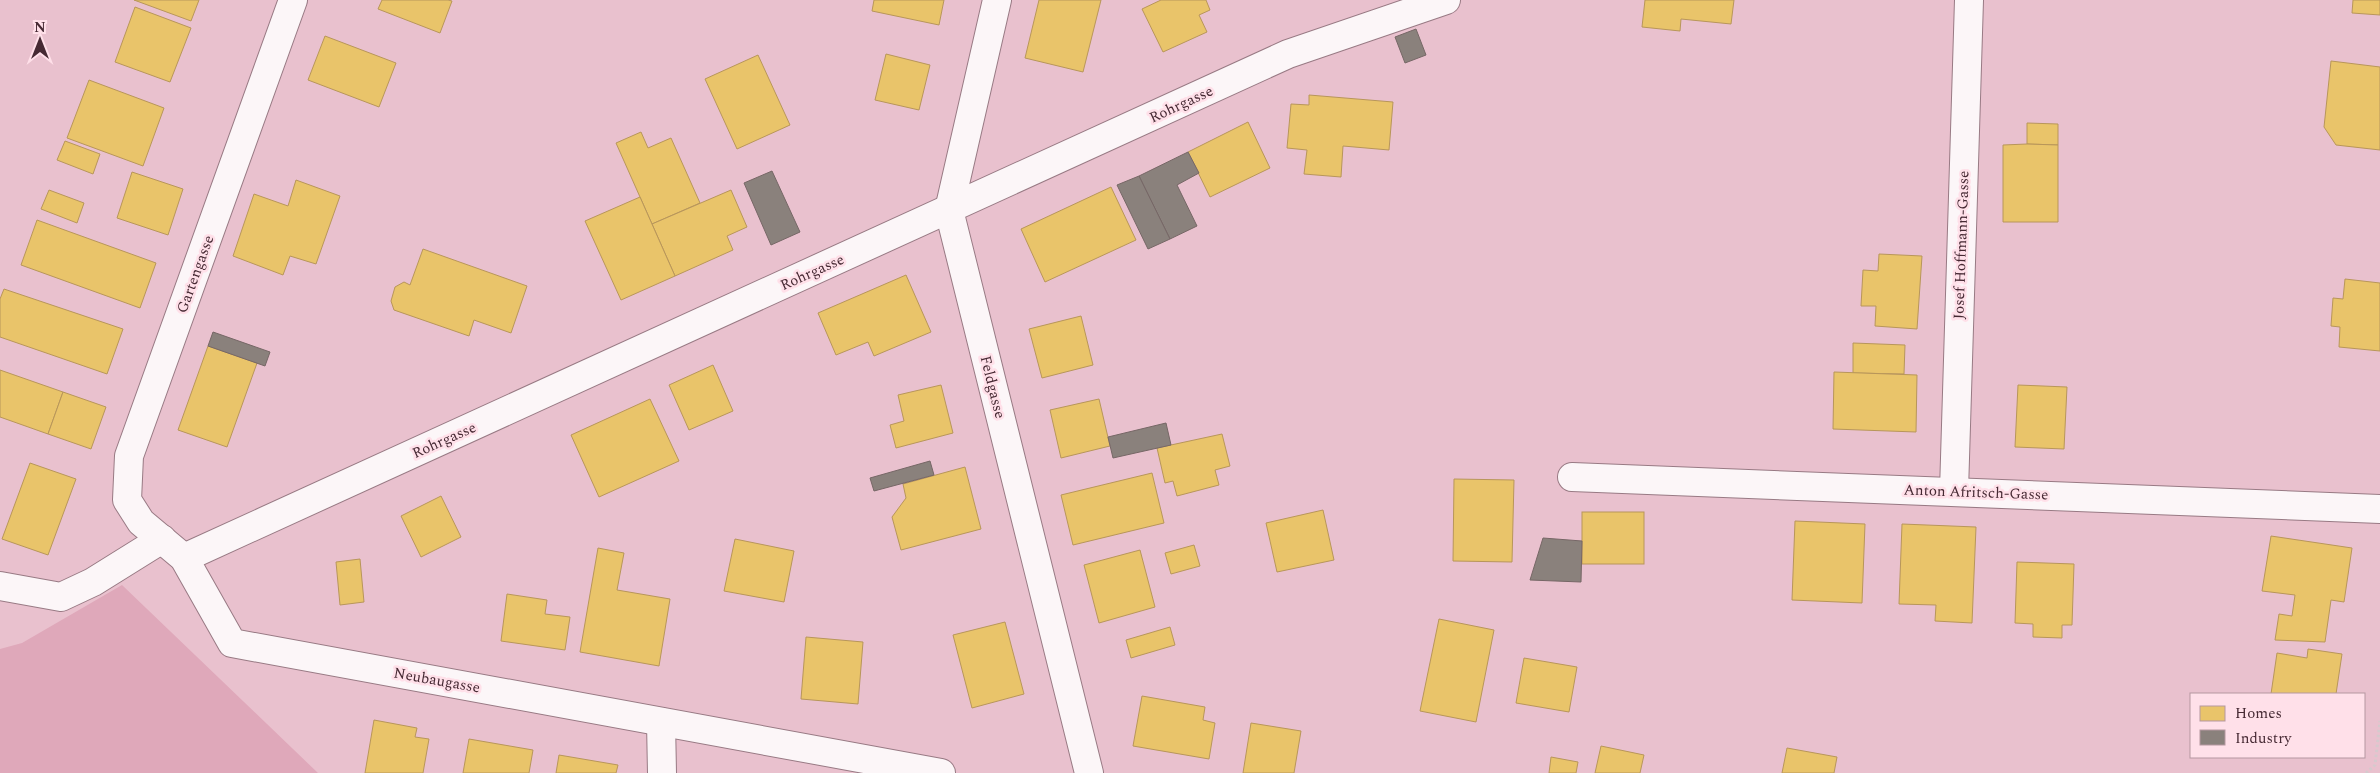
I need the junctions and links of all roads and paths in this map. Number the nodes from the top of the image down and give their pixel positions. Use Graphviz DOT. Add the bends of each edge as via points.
graph roads {
  1 [pos="293,0"];
  2 [pos="997,0"];
  3 [pos="1446,0"];
  4 [pos="1969,0"];
  5 [pos="949,210"];
  6 [pos="1572,477"];
  7 [pos="1954,490"];
  8 [pos="2380,509"];
  9 [pos="162,539"];
  10 [pos="184,558"];
  11 [pos="0,586"];
  12 [pos="2380,721"];
  13 [pos="661,722"];
  14 [pos="662,773"];
  15 [pos="941,773"];
  16 [pos="1089,773"];
  17 [pos="2366,773"];
  1 -- 9 [label="street, Gartengasse" via="130,456 127,500 141,522"];
  2 -- 5 [label="street, Feldgasse"];
  3 -- 5 [label="street, Rohrgasse" via="1288,54"];
  4 -- 7 [label="street, Josef Hoffmann-Gasse"];
  5 -- 10 [label="street, Rohrgasse"];
  5 -- 16 [label="street, Feldgasse"];
  6 -- 7 [label="street, Anton Afritsch-Gasse"];
  7 -- 8 [label="street, Anton Afritsch-Gasse"];
  9 -- 10 [label="street, Neubaugasse"];
  9 -- 11 [label="street" via="93,582 61,596"];
  10 -- 13 [label="street, Neubaugasse" via="232,643"];
  12 -- 17 [label="path" via="2374,765"];
  13 -- 14 [label="street"];
  13 -- 15 [label="street, Neubaugasse"];
}
